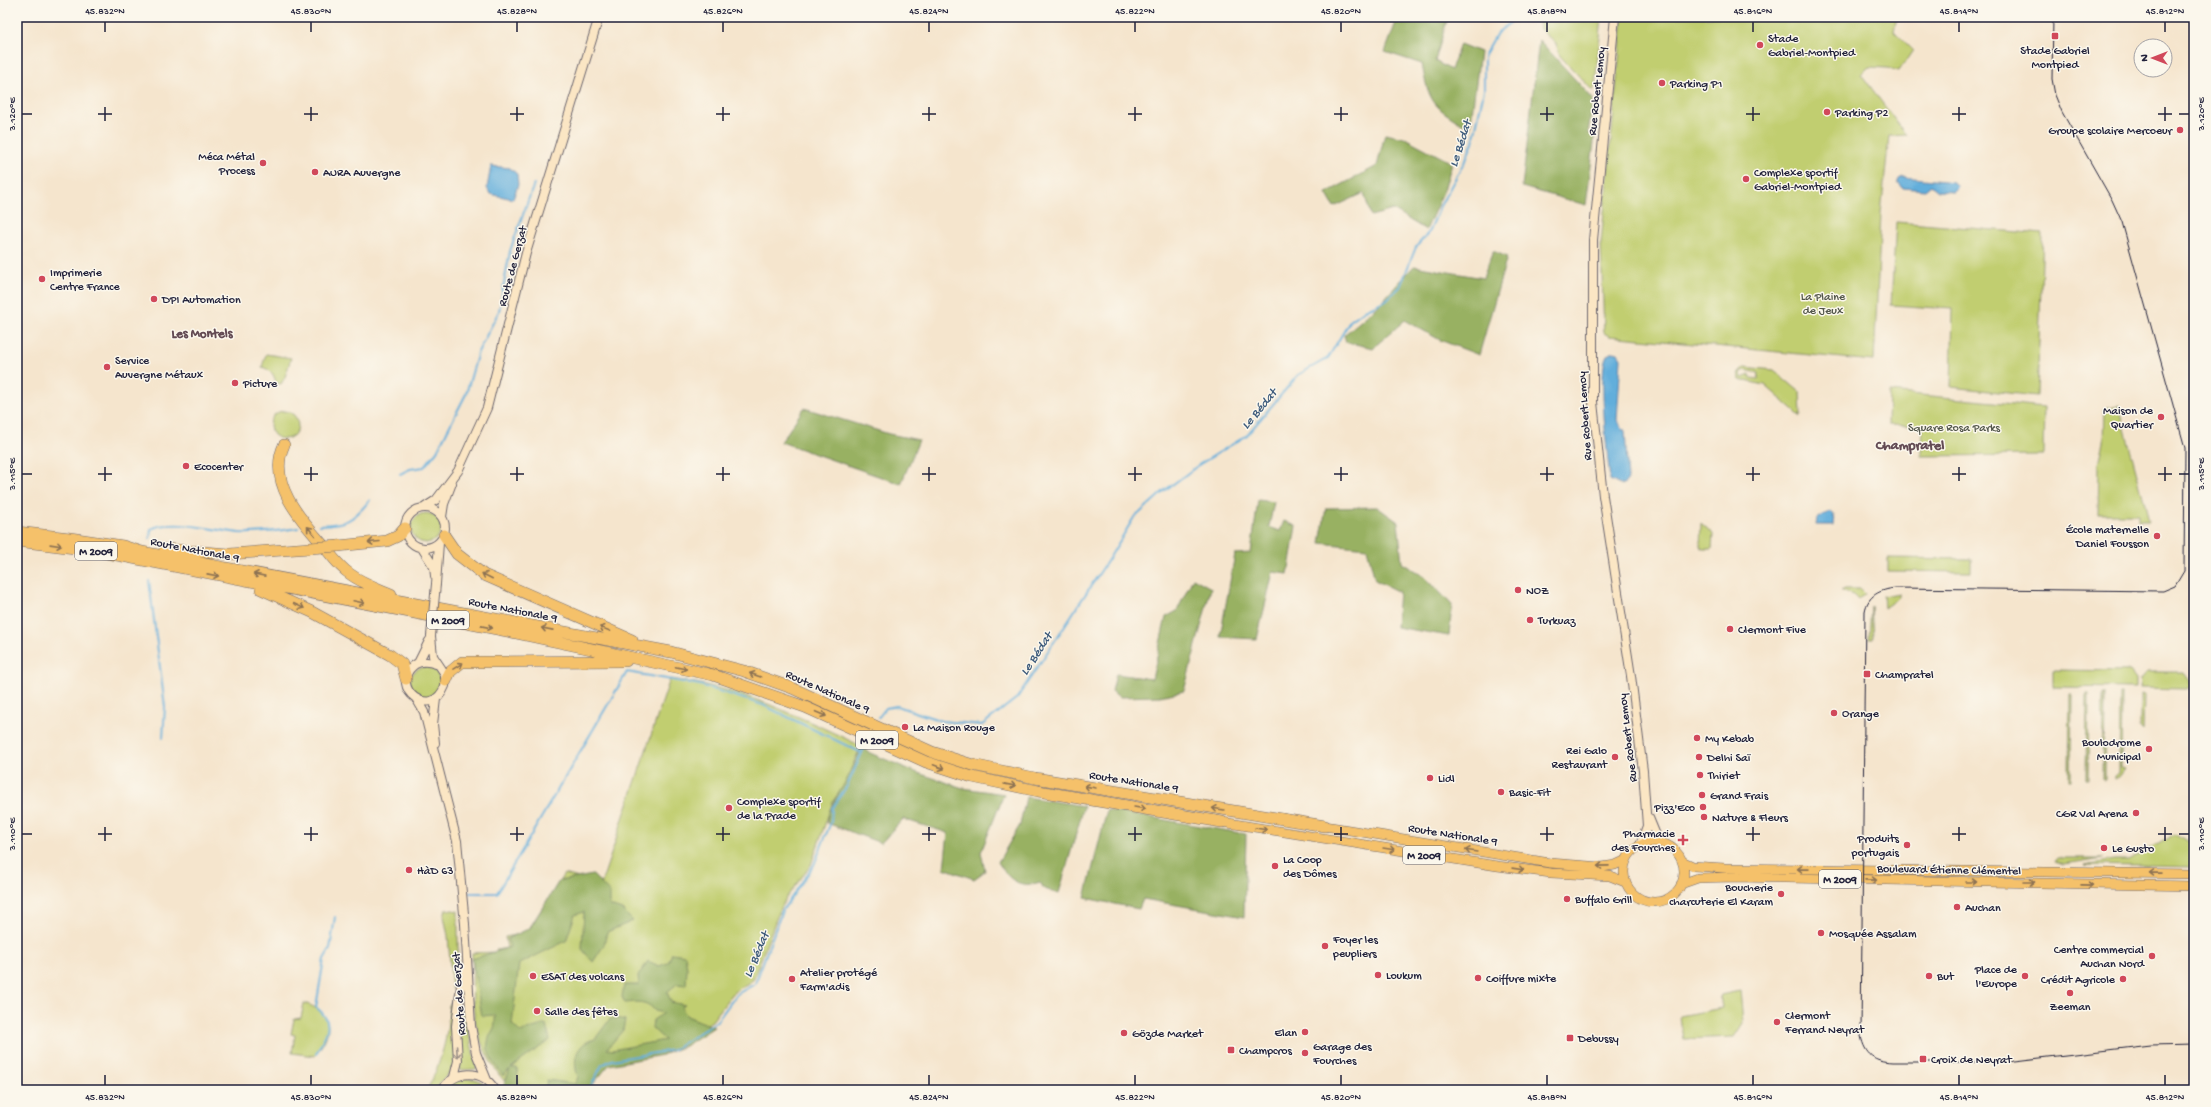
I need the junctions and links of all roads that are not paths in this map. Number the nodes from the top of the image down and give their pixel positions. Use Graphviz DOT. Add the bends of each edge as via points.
graph roads {
  1 [pos="598,17"];
  2 [pos="1615,17"];
  3 [pos="284,445"];
  4 [pos="458,471"];
  5 [pos="425,507"];
  6 [pos="442,517"];
  7 [pos="405,528"];
  8 [pos="17,532"];
  9 [pos="442,539"];
  10 [pos="17,541"];
  11 [pos="122,546"];
  12 [pos="422,548"];
  13 [pos="252,583"];
  14 [pos="436,584"];
  15 [pos="408,602"];
  16 [pos="431,636"];
  17 [pos="641,645"];
  18 [pos="643,661"];
  19 [pos="418,663"];
  20 [pos="436,664"];
  21 [pos="406,679"];
  22 [pos="446,681"];
  23 [pos="436,699"];
  24 [pos="417,700"];
  25 [pos="440,772"];
  26 [pos="1647,811"];
  27 [pos="1222,822"];
  28 [pos="1325,826"];
  29 [pos="1664,844"];
  30 [pos="1640,845"];
  31 [pos="1626,860"];
  32 [pos="1682,861"];
  33 [pos="2194,874"];
  34 [pos="1625,882"];
  35 [pos="1681,884"];
  36 [pos="2194,886"];
  37 [pos="463,904"];
  38 [pos="454,1077"];
  39 [pos="487,1080"];
  40 [pos="442,1090"];
  41 [pos="495,1090"];
  1 -- 4 [label="main road, Route de Gerzat" via="526,253 491,395 480,426"];
  2 -- 26 [label="main road, Rue Robert Lemoy" via="1593,240 1593,402"];
  15 -- 3 [label="highway, one-way" via="348,574 301,519 292,506 282,479 279,457"];
  4 -- 5 [label="main road, Route de Gerzat" via="436,500"];
  4 -- 6 [label="main road" via="444,504"];
  5 -- 6 [label="main road" via="438,512"];
  5 -- 7 [label="main road" via="410,515"];
  6 -- 9 [label="main road" via="445,523"];
  7 -- 11 [label="highway, one-way, bridge" via="398,536 387,541 248,553 212,554"];
  7 -- 12 [label="main road" via="408,539"];
  8 -- 11 [label="highway, Route Nationale 9 / M 2009"];
  9 -- 12 [label="main road" via="434,546"];
  9 -- 14 [label="main road"];
  17 -- 9 [label="highway, one-way" via="484,575"];
  10 -- 13 [label="highway, Route Nationale 9 / M 2009, one-way" via="91,550"];
  15 -- 11 [label="highway, Route Nationale 9 / M 2009, one-way" via="188,561"];
  12 -- 14 [label="main road" via="434,567"];
  13 -- 18 [label="highway, Route Nationale 9 / M 2009, one-way" via="507,631"];
  13 -- 21 [label="highway, one-way" via="312,612 390,655 402,664"];
  14 -- 16 [label="main road, bridge"];
  17 -- 15 [label="highway, Route Nationale 9 / M 2009, one-way"];
  16 -- 19 [label="main road"];
  16 -- 20 [label="main road"];
  28 -- 17 [label="highway, Route Nationale 9 / M 2009, one-way" via="1035,778 973,765 932,752 792,688 717,664"];
  22 -- 18 [label="highway, one-way" via="450,672 462,662"];
  18 -- 27 [label="highway, Route Nationale 9 / M 2009, one-way" via="713,676 805,707 947,770 990,781"];
  19 -- 20 [label="main road"];
  19 -- 21 [label="main road" via="410,669"];
  20 -- 22 [label="main road" via="441,668"];
  21 -- 24 [label="main road" via="408,691"];
  22 -- 23 [label="main road" via="443,691"];
  23 -- 24 [label="main road" via="426,702"];
  23 -- 25 [label="main road, Route de Gerzat" via="433,724"];
  24 -- 25 [label="main road, Route de Gerzat" via="424,712"];
  25 -- 37 [label="main road, Route de Gerzat" via="457,841"];
  26 -- 29 [label="main road, Rue Robert Lemoy" via="1656,835"];
  26 -- 30 [label="main road, Rue Robert Lemoy" via="1647,826"];
  27 -- 34 [label="main road, M 2009, one-way" via="1497,866 1550,873 1610,876"];
  31 -- 28 [label="main road, Route Nationale 9 / M 2009, one-way" via="1602,867 1550,863"];
  29 -- 30 [label="main road" via="1651,842"];
  29 -- 32 [label="main road" via="1675,850"];
  30 -- 31 [label="main road"];
  31 -- 34 [label="main road"];
  33 -- 32 [label="main road, Boulevard Étienne Clémentel / M 2009, one-way" via="1725,868 1693,866"];
  32 -- 35 [label="main road" via="1684,872"];
  34 -- 35 [label="main road" via="1638,898 1651,902 1668,898"];
  35 -- 36 [label="main road, Boulevard Étienne Clémentel / M 2009, one-way" via="1698,878 1734,878"];
  37 -- 38 [label="main road, Route de Gerzat, one-way" via="462,973 456,1026 458,1061"];
  37 -- 39 [label="main road, Route de Gerzat" via="470,1026 476,1053"];
  38 -- 39 [label="main road" via="468,1074 481,1076"];
  38 -- 40 [label="main road"];
  39 -- 41 [label="main road, Route de Gerzat"];
}
